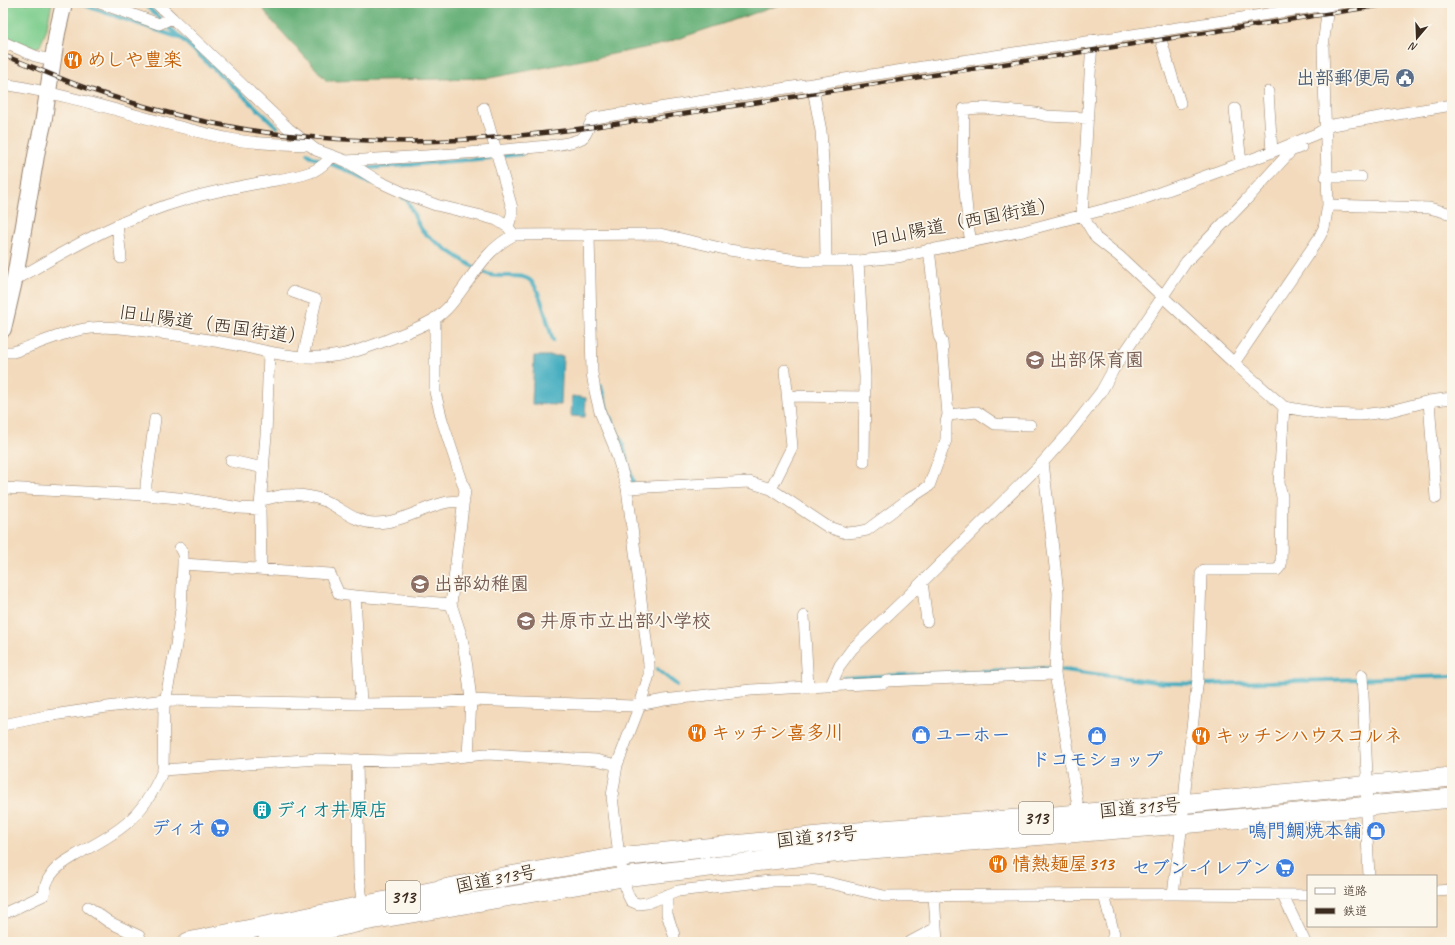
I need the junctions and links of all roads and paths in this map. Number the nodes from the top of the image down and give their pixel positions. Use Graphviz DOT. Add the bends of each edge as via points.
graph roads {
  1 [pos="64,3"];
  2 [pos="100,3"];
  3 [pos="156,3"];
  4 [pos="1340,3"];
  5 [pos="1328,5"];
  6 [pos="166,21"];
  7 [pos="1158,30"];
  8 [pos="1092,40"];
  9 [pos="3,42"];
  10 [pos="52,60"];
  11 [pos="3,84"];
  12 [pos="812,84"];
  13 [pos="1268,92"];
  14 [pos="48,93"];
  15 [pos="1180,103"];
  16 [pos="1452,105"];
  17 [pos="484,108"];
  18 [pos="1235,109"];
  19 [pos="1088,118"];
  20 [pos="1324,129"];
  21 [pos="309,145"];
  22 [pos="496,151"];
  23 [pos="1272,152"];
  24 [pos="329,160"];
  25 [pos="346,161"];
  26 [pos="1241,162"];
  27 [pos="1326,177"];
  28 [pos="1361,177"];
  29 [pos="1328,205"];
  30 [pos="1082,214"];
  31 [pos="1452,214"];
  32 [pos="117,225"];
  33 [pos="511,231"];
  34 [pos="589,234"];
  35 [pos="971,241"];
  36 [pos="929,249"];
  37 [pos="121,258"];
  38 [pos="826,261"];
  39 [pos="858,261"];
  40 [pos="15,277"];
  41 [pos="293,292"];
  42 [pos="1163,296"];
  43 [pos="435,318"];
  44 [pos="3,329"];
  45 [pos="3,352"];
  46 [pos="269,353"];
  47 [pos="303,357"];
  48 [pos="1234,363"];
  49 [pos="786,370"];
  50 [pos="788,396"];
  51 [pos="865,397"];
  52 [pos="1452,398"];
  53 [pos="1429,401"];
  54 [pos="1284,407"];
  55 [pos="948,415"];
  56 [pos="155,419"];
  57 [pos="1030,425"];
  58 [pos="232,461"];
  59 [pos="864,462"];
  60 [pos="1043,462"];
  61 [pos="264,468"];
  62 [pos="3,488"];
  63 [pos="627,488"];
  64 [pos="771,489"];
  65 [pos="146,495"];
  66 [pos="1436,498"];
  67 [pos="464,502"];
  68 [pos="261,504"];
  69 [pos="180,548"];
  70 [pos="183,564"];
  71 [pos="261,569"];
  72 [pos="922,582"];
  73 [pos="355,596"];
  74 [pos="451,604"];
  75 [pos="804,616"];
  76 [pos="927,621"];
  77 [pos="1055,671"];
  78 [pos="1362,679"];
  79 [pos="831,685"];
  80 [pos="808,686"];
  81 [pos="165,700"];
  82 [pos="471,700"];
  83 [pos="361,704"];
  84 [pos="640,706"];
  85 [pos="3,725"];
  86 [pos="468,756"];
  87 [pos="357,760"];
  88 [pos="617,765"];
  89 [pos="163,770"];
  90 [pos="1452,777"];
  91 [pos="1367,785"];
  92 [pos="1452,798"];
  93 [pos="1184,804"];
  94 [pos="1367,807"];
  95 [pos="1079,814"];
  96 [pos="1182,824"];
  97 [pos="1082,833"];
  98 [pos="619,857"];
  99 [pos="1369,875"];
  100 [pos="623,877"];
  101 [pos="1452,890"];
  102 [pos="1437,891"];
  103 [pos="1173,894"];
  104 [pos="667,895"];
  105 [pos="934,895"];
  106 [pos="1104,895"];
  107 [pos="1307,895"];
  108 [pos="1283,896"];
  109 [pos="88,907"];
  110 [pos="364,913"];
  111 [pos="3,914"];
  112 [pos="936,928"];
  113 [pos="674,935"];
  114 [pos="142,942"];
  115 [pos="188,942"];
  116 [pos="267,942"];
  117 [pos="910,942"];
  118 [pos="937,942"];
  119 [pos="1111,942"];
  120 [pos="1305,942"];
  1 -- 10 [label="main road"];
  2 -- 6 [label="street"];
  3 -- 6 [label="street"];
  4 -- 5 [label="street"];
  5 -- 7 [label="street"];
  5 -- 20 [label="street" via="1323,47"];
  6 -- 21 [label="street"];
  7 -- 8 [label="street"];
  7 -- 15 [label="street"];
  8 -- 12 [label="street"];
  8 -- 19 [label="street"];
  9 -- 10 [label="street" via="35,56"];
  10 -- 14 [label="main road"];
  11 -- 14 [label="street"];
  12 -- 22 [label="street" via="594,118 586,134 574,141"];
  12 -- 38 [label="street" via="821,131"];
  13 -- 23 [label="street"];
  14 -- 21 [label="street" via="232,139"];
  14 -- 40 [label="main road"];
  16 -- 20 [label="street, 旧山陽道（西国街道）" via="1345,122"];
  17 -- 22 [label="street"];
  18 -- 26 [label="street"];
  19 -- 30 [label="street"];
  19 -- 35 [label="street" via="983,108 964,109 963,171"];
  20 -- 23 [label="street, 旧山陽道（西国街道）"];
  20 -- 27 [label="street"];
  20 -- 42 [label="street" via="1315,141 1291,151 1186,262"];
  21 -- 24 [label="street"];
  22 -- 25 [label="street"];
  22 -- 33 [label="street" via="512,208"];
  23 -- 26 [label="street, 旧山陽道（西国街道）"];
  24 -- 25 [label="street"];
  24 -- 32 [label="street" via="303,175 187,199"];
  25 -- 33 [label="street" via="380,182 406,194 436,205 486,216 497,220"];
  26 -- 30 [label="street, 旧山陽道（西国街道）" via="1140,200"];
  27 -- 28 [label="street"];
  27 -- 29 [label="street"];
  29 -- 31 [label="street" via="1429,208"];
  29 -- 48 [label="street" via="1324,228 1319,238"];
  30 -- 35 [label="street, 旧山陽道（西国街道）" via="1024,231"];
  30 -- 42 [label="street" via="1096,238"];
  32 -- 37 [label="street"];
  32 -- 40 [label="street" via="75,245 22,276"];
  33 -- 34 [label="street, 旧山陽道（西国街道）"];
  33 -- 43 [label="street, 旧山陽道（西国街道）" via="490,251 455,299"];
  34 -- 38 [label="street, 旧山陽道（西国街道）" via="660,234 778,258"];
  34 -- 63 [label="street" via="594,391"];
  35 -- 36 [label="street, 旧山陽道（西国街道）"];
  36 -- 39 [label="street, 旧山陽道（西国街道）" via="897,257"];
  36 -- 55 [label="street" via="939,336 942,342"];
  38 -- 39 [label="street, 旧山陽道（西国街道）"];
  39 -- 51 [label="street"];
  40 -- 44 [label="main road"];
  41 -- 47 [label="street" via="316,300"];
  42 -- 48 [label="street"];
  42 -- 60 [label="street" via="1112,370 1101,392"];
  43 -- 47 [label="street, 旧山陽道（西国街道）" via="370,347 340,355"];
  43 -- 67 [label="street" via="435,392 465,490"];
  45 -- 46 [label="street, 旧山陽道（西国街道）" via="13,352 80,330 99,328 191,337"];
  46 -- 47 [label="street, 旧山陽道（西国街道）"];
  46 -- 61 [label="street"];
  48 -- 54 [label="street"];
  49 -- 50 [label="street"];
  50 -- 51 [label="street"];
  50 -- 64 [label="street" via="792,448"];
  51 -- 59 [label="street"];
  52 -- 53 [label="street"];
  53 -- 54 [label="street" via="1360,416 1324,414"];
  53 -- 66 [label="street"];
  54 -- 93 [label="street" via="1279,483 1282,497 1281,565 1277,570 1204,570 1201,574 1197,684"];
  55 -- 57 [label="street" via="977,412 995,424"];
  55 -- 64 [label="street" via="946,440 929,486 867,530 846,532 828,527"];
  56 -- 65 [label="street"];
  58 -- 61 [label="street"];
  60 -- 72 [label="street"];
  60 -- 77 [label="street" via="1058,593"];
  61 -- 68 [label="street"];
  62 -- 65 [label="street"];
  63 -- 64 [label="street" via="749,482"];
  63 -- 84 [label="street" via="649,664 649,675"];
  65 -- 68 [label="street" via="239,508"];
  67 -- 68 [label="street" via="449,502 404,518 374,523 360,521 324,501 301,495 286,495"];
  67 -- 74 [label="street"];
  68 -- 71 [label="street"];
  69 -- 70 [label="street"];
  70 -- 71 [label="street"];
  70 -- 81 [label="street" via="181,609"];
  71 -- 73 [label="street" via="330,574 339,594"];
  72 -- 76 [label="street"];
  72 -- 79 [label="street" via="852,649 840,665"];
  73 -- 74 [label="street"];
  73 -- 83 [label="street"];
  74 -- 82 [label="street" via="462,638"];
  75 -- 80 [label="street"];
  77 -- 79 [label="street"];
  77 -- 95 [label="street"];
  78 -- 91 [label="street"];
  79 -- 80 [label="street"];
  80 -- 84 [label="street" via="680,698"];
  81 -- 83 [label="street"];
  81 -- 85 [label="street" via="54,715"];
  81 -- 89 [label="street"];
  82 -- 83 [label="street"];
  82 -- 84 [label="street"];
  82 -- 86 [label="street"];
  84 -- 88 [label="street"];
  86 -- 87 [label="street" via="427,760"];
  86 -- 88 [label="street" via="486,754 596,760"];
  87 -- 89 [label="street" via="318,759"];
  87 -- 110 [label="street" via="359,874"];
  88 -- 98 [label="street" via="612,796"];
  89 -- 111 [label="street" via="144,805 127,823 108,837 65,861 51,874 44,895"];
  90 -- 91 [label="highway, 国道313号 / 313"];
  91 -- 93 [label="highway, 国道313号 / 313"];
  91 -- 94 [label="street"];
  92 -- 94 [label="highway, 国道313号 / 313"];
  93 -- 95 [label="highway, 国道313号 / 313"];
  93 -- 96 [label="street"];
  94 -- 96 [label="highway, 国道313号 / 313"];
  94 -- 99 [label="street"];
  95 -- 97 [label="street"];
  95 -- 98 [label="highway, 国道313号 / 313" via="857,832"];
  96 -- 97 [label="highway, 国道313号 / 313"];
  96 -- 103 [label="street"];
  97 -- 100 [label="highway, 国道313号 / 313" via="860,850"];
  98 -- 100 [label="street"];
  98 -- 110 [label="highway, 国道313号 / 313" via="492,879"];
  100 -- 104 [label="street" via="629,897 635,903 647,903"];
  100 -- 110 [label="highway, 国道313号 / 313"];
  101 -- 102 [label="street"];
  103 -- 106 [label="street"];
  103 -- 108 [label="street"];
  104 -- 105 [label="street" via="695,888 810,880 884,896"];
  104 -- 113 [label="street" via="667,914"];
  105 -- 106 [label="street"];
  105 -- 112 [label="street"];
  106 -- 119 [label="street" via="1114,934"];
  107 -- 108 [label="street"];
  108 -- 120 [label="street"];
  109 -- 114 [label="street" via="109,922 139,936"];
  110 -- 115 [label="highway, 国道313号 / 313"];
  110 -- 116 [label="highway, 国道313号 / 313"];
  112 -- 117 [label="street"];
  112 -- 118 [label="street"];
}
